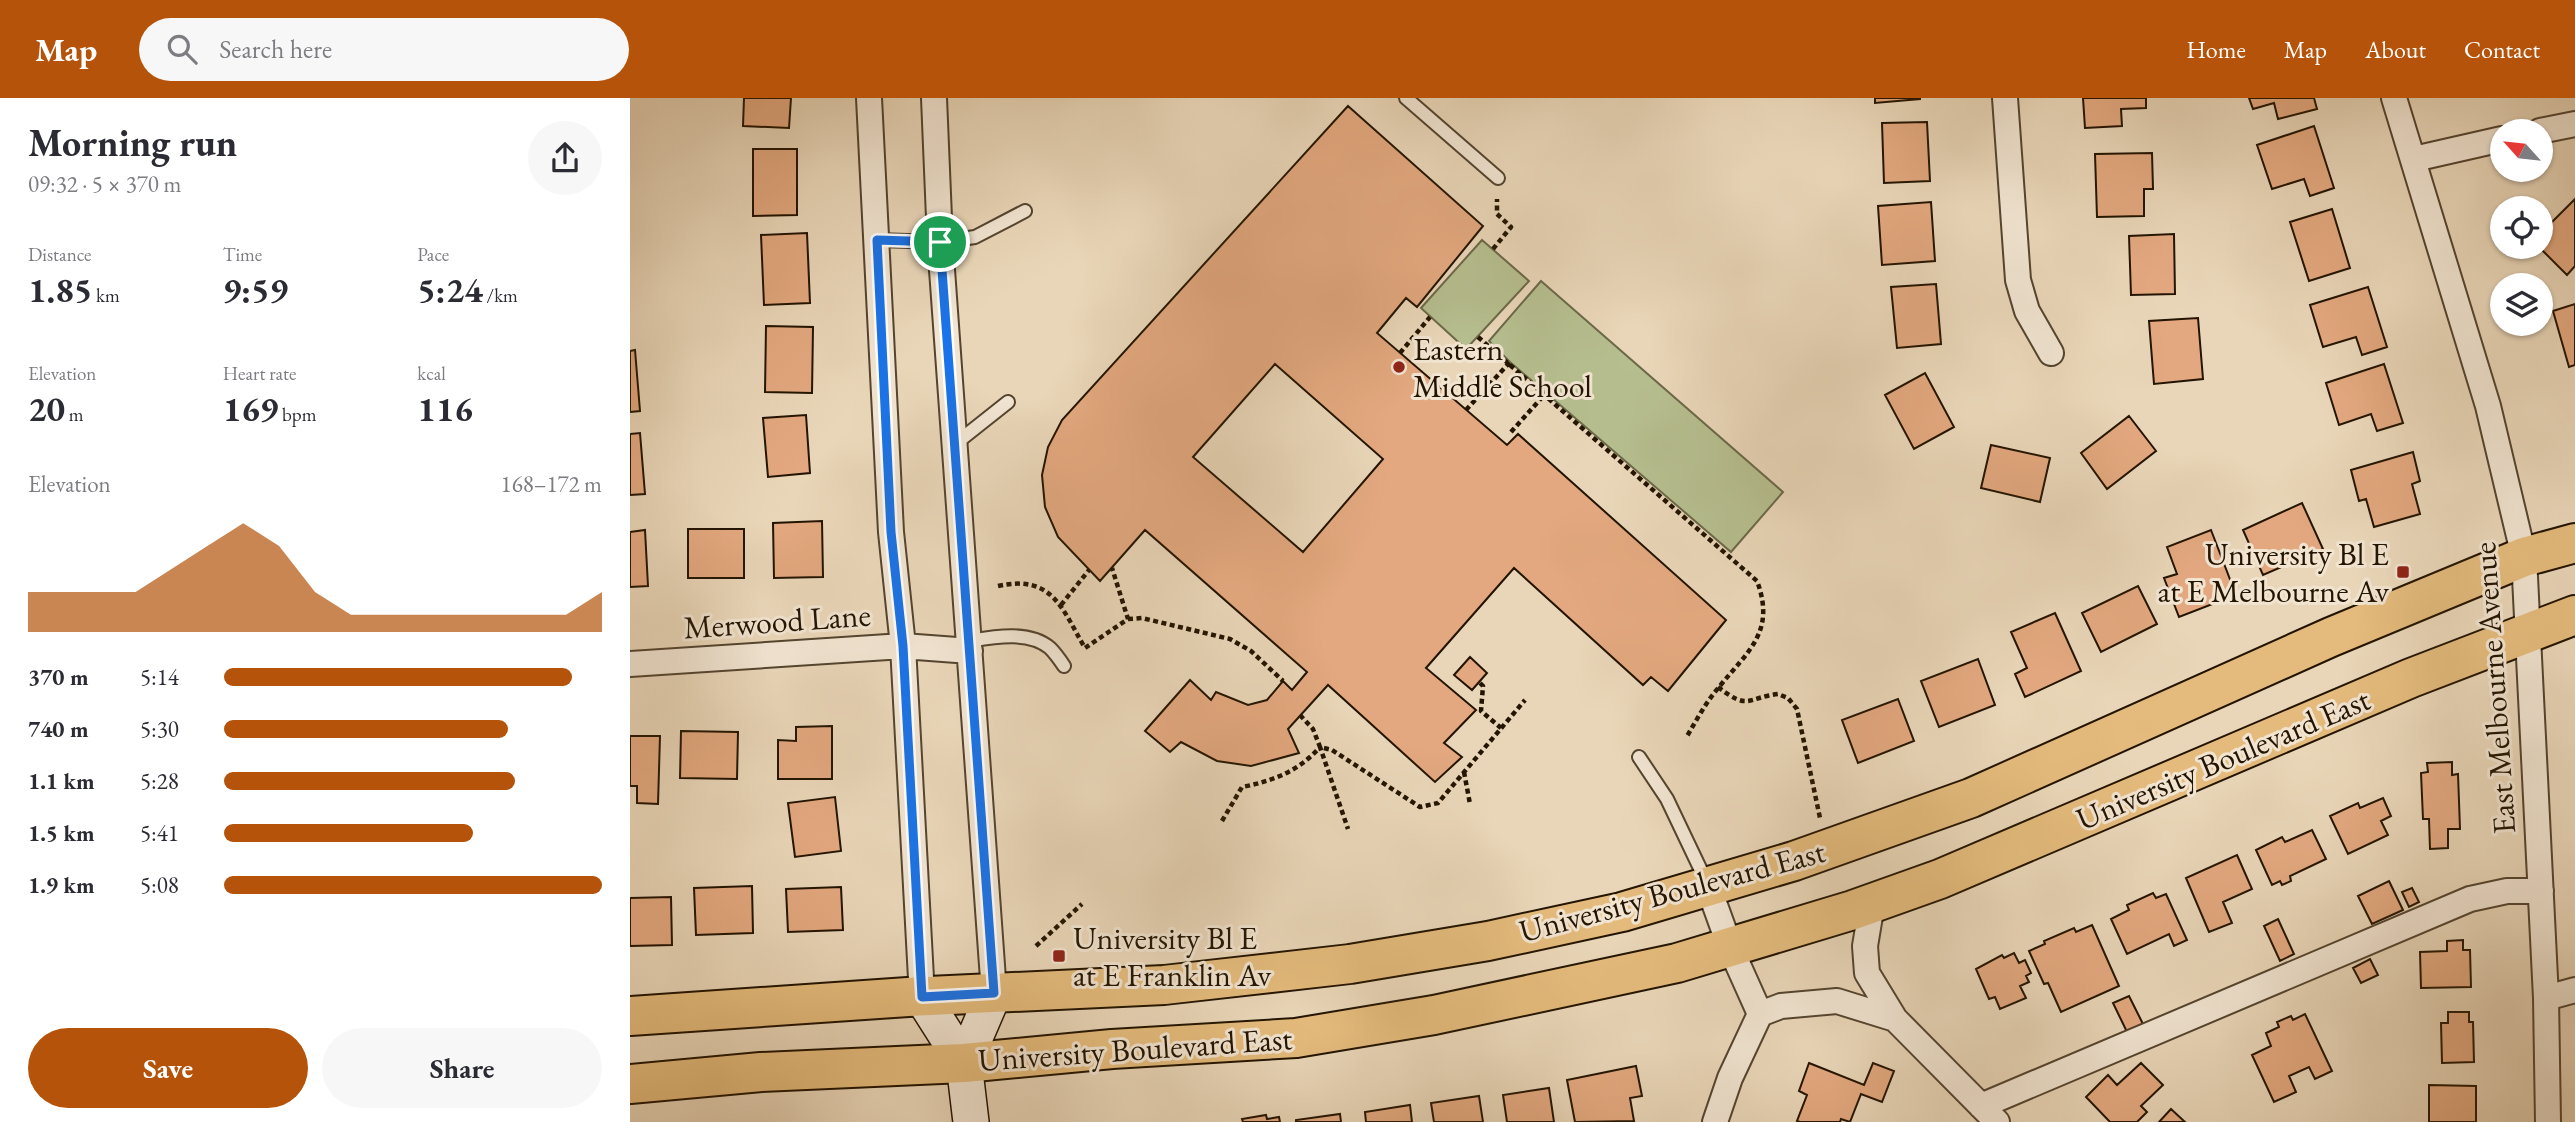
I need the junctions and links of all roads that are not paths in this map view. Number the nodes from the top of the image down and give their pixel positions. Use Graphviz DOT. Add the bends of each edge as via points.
graph roads {
  1 [pos="869,98"];
  2 [pos="934,98"];
  3 [pos="1406,98"];
  4 [pos="2005,98"];
  5 [pos="2394,98"];
  6 [pos="2575,124"];
  7 [pos="2553,128"];
  8 [pos="2490,142"];
  9 [pos="2414,159"];
  10 [pos="1498,178"];
  11 [pos="1025,211"];
  12 [pos="877,240"];
  13 [pos="940,242"];
  14 [pos="2051,353"];
  15 [pos="1008,401"];
  16 [pos="955,444"];
  17 [pos="2575,543"];
  18 [pos="2524,557"];
  19 [pos="2575,615"];
  20 [pos="2528,632"];
  21 [pos="903,646"];
  22 [pos="969,646"];
  23 [pos="630,664"];
  24 [pos="1064,666"];
  25 [pos="1639,757"];
  26 [pos="1708,886"];
  27 [pos="2541,891"];
  28 [pos="1872,904"];
  29 [pos="1730,947"];
  30 [pos="2575,990"];
  31 [pos="994,993"];
  32 [pos="922,997"];
  33 [pos="2546,998"];
  34 [pos="1760,1014"];
  35 [pos="630,1016"];
  36 [pos="1895,1019"];
  37 [pos="964,1063"];
  38 [pos="630,1084"];
  39 [pos="1989,1114"];
  40 [pos="971,1122"];
  41 [pos="1715,1122"];
  42 [pos="2548,1122"];
  1 -- 12 [label="street"];
  2 -- 13 [label="street"];
  3 -- 10 [label="lane"];
  4 -- 14 [label="street" via="2018,279 2027,311"];
  5 -- 9 [label="street, East Melbourne Avenue"];
  6 -- 7 [label="street"];
  8 -- 9 [label="street"];
  9 -- 18 [label="street, East Melbourne Avenue" via="2488,407"];
  11 -- 13 [label="lane" via="975,237"];
  12 -- 13 [label="lane"];
  12 -- 21 [label="street" via="891,532"];
  13 -- 16 [label="street"];
  15 -- 16 [label="lane"];
  16 -- 22 [label="street"];
  17 -- 18 [label="main road, University Boulevard East"];
  18 -- 20 [label="street, East Melbourne Avenue"];
  18 -- 26 [label="main road, University Boulevard East" via="2331,637 1971,798 1794,861"];
  19 -- 20 [label="main road, University Boulevard East"];
  20 -- 27 [label="street, East Melbourne Avenue"];
  20 -- 28 [label="main road, University Boulevard East"];
  21 -- 22 [label="street, Merwood Lane"];
  21 -- 23 [label="street, Merwood Lane"];
  21 -- 32 [label="street"];
  22 -- 24 [label="lane" via="1002,635 1026,639 1049,647"];
  22 -- 31 [label="street"];
  25 -- 26 [label="lane" via="1667,799"];
  26 -- 29 [label="street"];
  26 -- 31 [label="main road, University Boulevard East" via="1609,915 1350,964 1164,985"];
  27 -- 33 [label="street, East Melbourne Avenue"];
  27 -- 39 [label="street" via="2507,891 2470,899"];
  28 -- 29 [label="main road, University Boulevard East"];
  28 -- 36 [label="street" via="1865,946 1867,973"];
  29 -- 34 [label="street"];
  29 -- 37 [label="main road, University Boulevard East" via="1677,963 1434,1015 1296,1038"];
  30 -- 33 [label="street"];
  31 -- 32 [label="main road, University Boulevard East"];
  31 -- 37 [label="street"];
  32 -- 35 [label="main road, University Boulevard East"];
  32 -- 37 [label="street"];
  33 -- 42 [label="street, East Melbourne Avenue"];
  34 -- 36 [label="street" via="1782,1006 1837,1001"];
  34 -- 41 [label="street"];
  36 -- 39 [label="street"];
  37 -- 38 [label="main road, University Boulevard East" via="761,1072"];
  37 -- 40 [label="street"];
}
